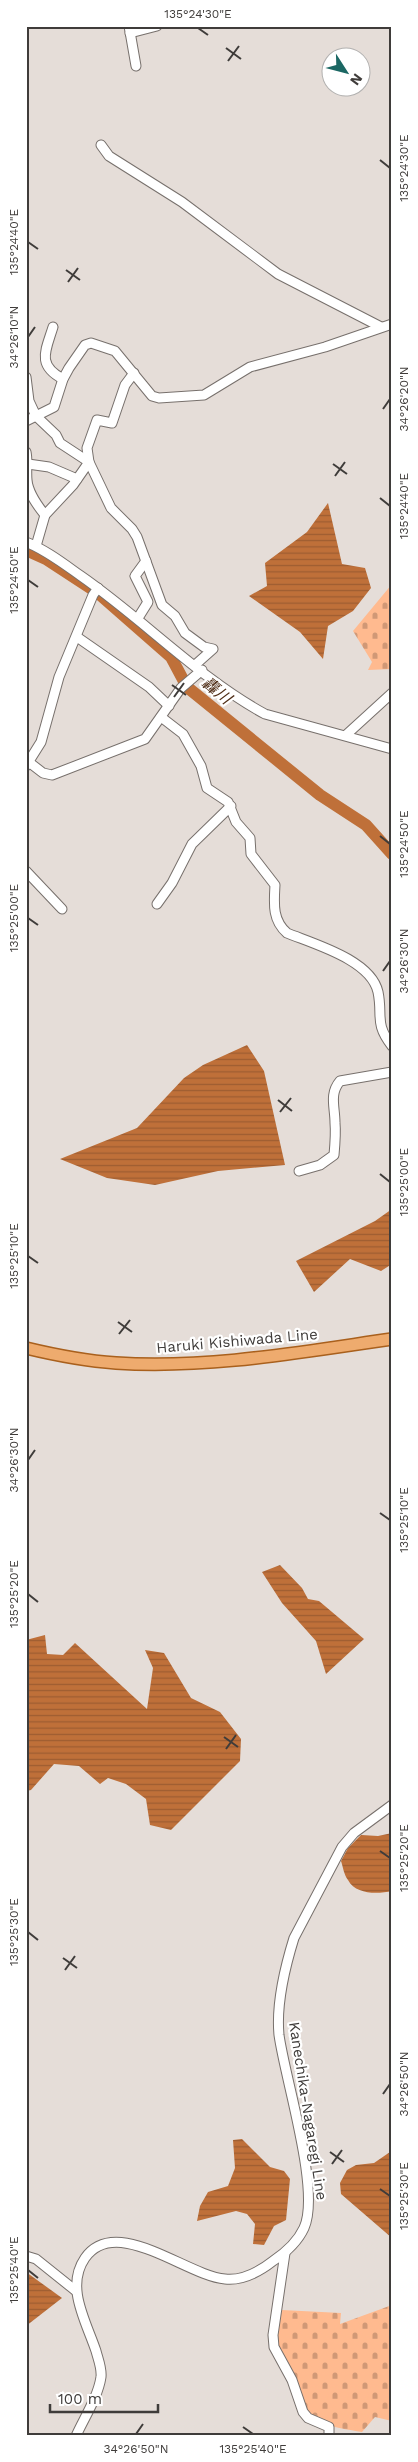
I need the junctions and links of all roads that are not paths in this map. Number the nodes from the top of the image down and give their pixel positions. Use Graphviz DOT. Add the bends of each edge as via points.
graph roads {
  1 [pos="157,26"];
  2 [pos="130,30"];
  3 [pos="136,66"];
  4 [pos="101,145"];
  5 [pos="392,324"];
  6 [pos="53,327"];
  7 [pos="382,327"];
  8 [pos="134,373"];
  9 [pos="26,377"];
  10 [pos="63,379"];
  11 [pos="36,416"];
  12 [pos="26,421"];
  13 [pos="26,452"];
  14 [pos="88,462"];
  15 [pos="28,464"];
  16 [pos="77,479"];
  17 [pos="45,515"];
  18 [pos="26,542"];
  19 [pos="36,546"];
  20 [pos="146,562"];
  21 [pos="98,588"];
  22 [pos="138,618"];
  23 [pos="77,637"];
  24 [pos="198,668"];
  25 [pos="392,693"];
  26 [pos="168,706"];
  27 [pos="161,717"];
  28 [pos="346,735"];
  29 [pos="392,749"];
  30 [pos="28,764"];
  31 [pos="231,806"];
  32 [pos="26,871"];
  33 [pos="157,904"];
  34 [pos="62,909"];
  35 [pos="392,1046"];
  36 [pos="392,1072"];
  37 [pos="299,1171"];
  38 [pos="392,1339"];
  39 [pos="26,1348"];
  40 [pos="392,1805"];
  41 [pos="285,2253"];
  42 [pos="26,2256"];
  43 [pos="76,2291"];
  44 [pos="76,2436"];
  45 [pos="329,2436"];
  1 -- 2 [label="street"];
  2 -- 3 [label="street"];
  4 -- 7 [label="street" via="110,156 182,202 278,274"];
  5 -- 7 [label="street"];
  6 -- 10 [label="street" via="44,358 49,370"];
  7 -- 8 [label="street" via="250,368 204,395 152,396"];
  8 -- 10 [label="street" via="115,351 91,343 85,345"];
  8 -- 14 [label="street" via="125,385 112,423 97,420 87,448"];
  9 -- 11 [label="street" via="29,401"];
  10 -- 11 [label="street" via="54,407"];
  11 -- 12 [label="street"];
  11 -- 14 [label="street" via="60,443"];
  13 -- 15 [label="street"];
  14 -- 16 [label="street"];
  14 -- 20 [label="street" via="110,508 137,537"];
  15 -- 16 [label="street" via="49,467"];
  15 -- 17 [label="street" via="27,481 35,502"];
  16 -- 17 [label="street"];
  17 -- 19 [label="street"];
  18 -- 19 [label="street"];
  19 -- 21 [label="street"];
  20 -- 22 [label="street" via="135,576 148,602"];
  20 -- 24 [label="street" via="162,605 175,616 185,633 204,647 213,649"];
  21 -- 22 [label="street"];
  21 -- 23 [label="street"];
  22 -- 24 [label="street"];
  23 -- 26 [label="street" via="149,687"];
  23 -- 30 [label="street" via="59,677 41,742"];
  24 -- 26 [label="street"];
  24 -- 28 [label="street" via="264,714"];
  25 -- 28 [label="street"];
  26 -- 27 [label="street"];
  27 -- 30 [label="street" via="145,739 52,776"];
  27 -- 31 [label="street" via="183,734 201,766 208,788"];
  28 -- 29 [label="street"];
  31 -- 33 [label="street" via="192,844"];
  31 -- 35 [label="street" via="236,822 250,838 251,854 275,885 274,904 280,927 287,933 345,957 369,973 378,991 380,1024"];
  32 -- 34 [label="street"];
  36 -- 37 [label="street" via="340,1081 333,1097 334,1154 320,1164"];
  38 -- 39 [label="main road, Haruki Kishiwada Line" via="245,1359 174,1364 114,1363"];
  40 -- 41 [label="street, Kanechika-Nagaregi Line" via="354,1833 342,1847 294,1938 290,1953 279,2034 306,2171 309,2213 303,2229"];
  41 -- 43 [label="street, Kanechika-Nagaregi Line" via="260,2271 241,2278 224,2279 183,2266 134,2244 110,2243 87,2255 78,2273"];
  41 -- 45 [label="street" via="274,2348 292,2380 303,2412 308,2418 329,2427"];
  42 -- 43 [label="street" via="36,2259"];
  43 -- 44 [label="street" via="102,2375"];
}
